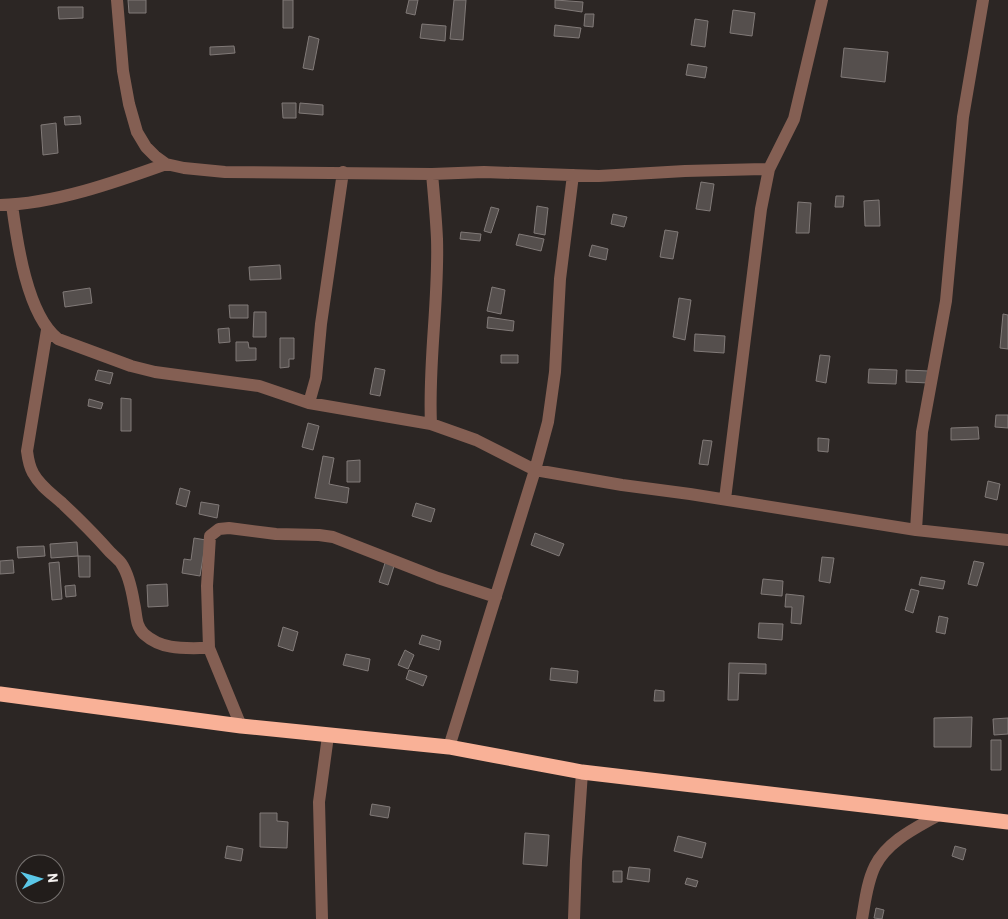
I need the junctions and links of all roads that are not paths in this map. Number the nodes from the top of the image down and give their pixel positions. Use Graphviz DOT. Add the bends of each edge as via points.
graph roads {
  1 [pos="117,0"];
  2 [pos="822,0"];
  3 [pos="984,0"];
  4 [pos="166,164"];
  5 [pos="769,169"];
  6 [pos="343,172"];
  7 [pos="432,174"];
  8 [pos="573,175"];
  9 [pos="6,205"];
  10 [pos="47,330"];
  11 [pos="309,403"];
  12 [pos="430,424"];
  13 [pos="535,470"];
  14 [pos="726,499"];
  15 [pos="916,530"];
  16 [pos="1008,540"];
  17 [pos="496,597"];
  18 [pos="210,648"];
  19 [pos="1,695"];
  20 [pos="241,726"];
  21 [pos="328,736"];
  22 [pos="449,747"];
  23 [pos="582,772"];
  24 [pos="942,813"];
  25 [pos="1008,822"];
  26 [pos="322,919"];
  27 [pos="574,919"];
  28 [pos="862,919"];
  1 -- 4 [label="street" via="123,70 136,132 151,152"];
  2 -- 5 [label="street" via="794,118"];
  3 -- 15 [label="street" via="963,116 946,301 922,432"];
  4 -- 6 [label="street" via="225,172"];
  4 -- 9 [label="street" via="98,187 35,202"];
  5 -- 8 [label="street"];
  5 -- 14 [label="street" via="755,251"];
  6 -- 7 [label="street"];
  6 -- 11 [label="street" via="316,378"];
  7 -- 8 [label="street"];
  7 -- 12 [label="street" via="437,240"];
  8 -- 13 [label="street" via="560,279 555,372 548,422"];
  9 -- 10 [label="street" via="27,281"];
  10 -- 11 [label="street" via="58,339 131,366 259,386"];
  10 -- 18 [label="street" via="27,451 32,473 122,564 130,584 138,628 143,633 162,646"];
  11 -- 12 [label="street"];
  12 -- 13 [label="street" via="476,440"];
  13 -- 14 [label="street"];
  13 -- 17 [label="street"];
  14 -- 15 [label="street"];
  15 -- 16 [label="street"];
  17 -- 18 [label="street" via="333,537 229,528 214,532 208,544"];
  17 -- 22 [label="street"];
  18 -- 20 [label="street"];
  19 -- 20 [label="highway"];
  20 -- 21 [label="highway"];
  21 -- 22 [label="highway"];
  21 -- 26 [label="street" via="319,802"];
  22 -- 23 [label="highway"];
  23 -- 24 [label="highway"];
  23 -- 27 [label="street"];
  24 -- 25 [label="highway"];
  24 -- 28 [label="street" via="898,840 882,856 874,867"];
}
